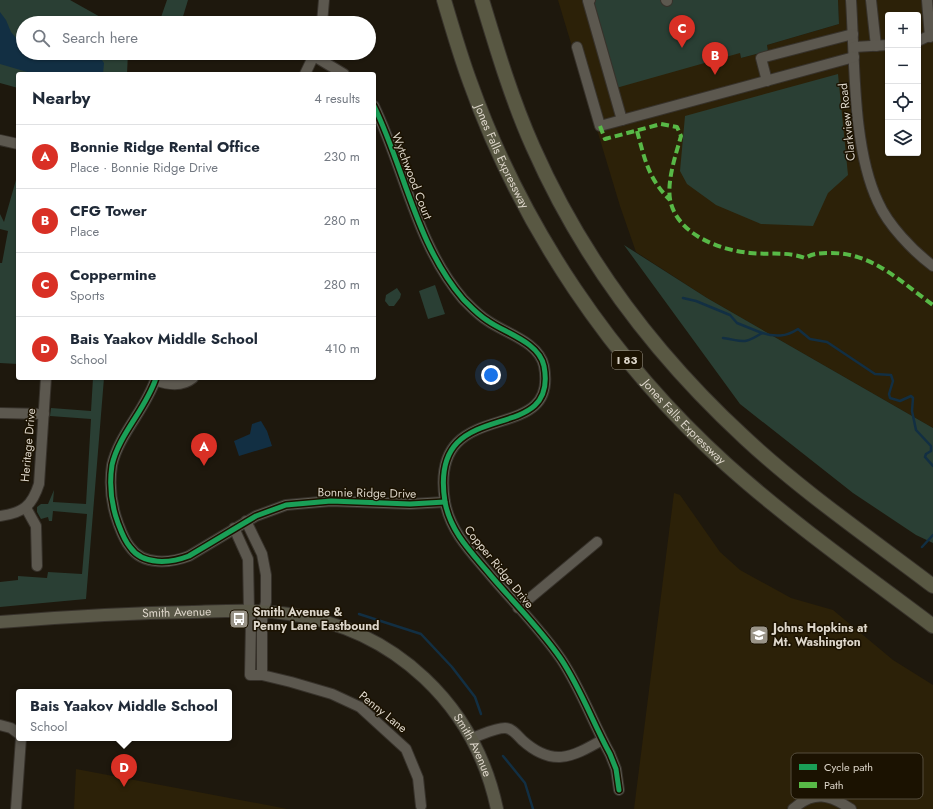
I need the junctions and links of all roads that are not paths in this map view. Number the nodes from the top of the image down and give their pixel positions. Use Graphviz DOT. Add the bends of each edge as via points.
graph roads {
  1 [pos="324,0"];
  2 [pos="444,0"];
  3 [pos="482,0"];
  4 [pos="590,0"];
  5 [pos="851,0"];
  6 [pos="871,0"];
  7 [pos="927,0"];
  8 [pos="323,16"];
  9 [pos="853,34"];
  10 [pos="931,35"];
  11 [pos="921,40"];
  12 [pos="885,45"];
  13 [pos="876,46"];
  14 [pos="577,47"];
  15 [pos="854,52"];
  16 [pos="312,60"];
  17 [pos="323,60"];
  18 [pos="306,72"];
  19 [pos="341,72"];
  20 [pos="767,80"];
  21 [pos="376,111"];
  22 [pos="622,120"];
  23 [pos="0,140"];
  24 [pos="16,144"];
  25 [pos="433,253"];
  26 [pos="933,266"];
  27 [pos="46,380"];
  28 [pos="156,380"];
  29 [pos="158,380"];
  30 [pos="190,380"];
  31 [pos="0,413"];
  32 [pos="44,414"];
  33 [pos="445,502"];
  34 [pos="26,508"];
  35 [pos="0,516"];
  36 [pos="246,522"];
  37 [pos="234,528"];
  38 [pos="597,542"];
  39 [pos="37,566"];
  40 [pos="933,586"];
  41 [pos="518,608"];
  42 [pos="249,611"];
  43 [pos="264,611"];
  44 [pos="0,622"];
  45 [pos="933,626"];
  46 [pos="262,675"];
  47 [pos="0,725"];
  48 [pos="16,732"];
  49 [pos="472,738"];
  50 [pos="602,740"];
  51 [pos="21,741"];
  52 [pos="619,790"];
  53 [pos="807,799"];
  54 [pos="834,799"];
  55 [pos="421,806"];
  56 [pos="16,809"];
  57 [pos="497,809"];
  58 [pos="793,809"];
  59 [pos="851,809"];
  1 -- 8 [label="street"];
  2 -- 45 [label="highway, Jones Falls Expressway / I 83" via="470,82 516,189 560,267 632,366 692,432 728,465 801,525"];
  3 -- 40 [label="highway, I 83" via="518,111 547,178 587,249 634,317 685,378 745,438 819,499"];
  4 -- 22 [label="street"];
  5 -- 9 [label="street, Clarkview Road"];
  6 -- 13 [label="street"];
  7 -- 10 [label="street"];
  9 -- 15 [label="street, Clarkview Road"];
  9 -- 20 [label="street" via="761,58"];
  10 -- 11 [label="street"];
  12 -- 13 [label="street"];
  13 -- 15 [label="street"];
  14 -- 22 [label="street" via="600,126"];
  15 -- 20 [label="street"];
  15 -- 26 [label="street, Clarkview Road" via="858,113 865,163 878,202 902,238"];
  16 -- 18 [label="street"];
  17 -- 19 [label="street"];
  20 -- 22 [label="street"];
  21 -- 25 [label="street, Wytchwood Court"];
  23 -- 24 [label="street"];
  25 -- 33 [label="street, Copper Ridge Drive" via="450,282 472,309 487,321 533,348 542,359 545,376 542,394 537,404 522,414 470,432 452,447 444,470"];
  27 -- 32 [label="street, Heritage Drive"];
  28 -- 37 [label="street, Bonnie Ridge Drive" via="112,465 112,500 125,540 140,556 152,561 178,561"];
  29 -- 30 [label="street" via="167,384 186,383"];
  31 -- 32 [label="street"];
  32 -- 34 [label="street, Heritage Drive" via="39,484 36,494"];
  33 -- 36 [label="street, Bonnie Ridge Drive" via="308,502 271,510"];
  33 -- 41 [label="street, Copper Ridge Drive" via="456,532"];
  34 -- 35 [label="street"];
  34 -- 39 [label="street" via="36,526"];
  36 -- 37 [label="street, Bonnie Ridge Drive"];
  36 -- 43 [label="street" via="262,554 266,602"];
  37 -- 42 [label="street" via="248,559"];
  38 -- 41 [label="street"];
  41 -- 50 [label="street, Copper Ridge Drive" via="561,659"];
  42 -- 43 [label="main road, Smith Avenue"];
  42 -- 44 [label="main road, Smith Avenue" via="133,613"];
  42 -- 46 [label="street, Penny Lane" via="250,675"];
  43 -- 46 [label="street"];
  43 -- 49 [label="main road, Smith Avenue" via="289,614 341,627 391,651 417,671 438,692"];
  46 -- 55 [label="street, Penny Lane" via="332,694 360,707 406,749 418,778"];
  47 -- 48 [label="street"];
  49 -- 50 [label="street" via="505,728 537,752 561,758 582,752"];
  49 -- 57 [label="main road, Smith Avenue" via="484,763"];
  50 -- 52 [label="street, Copper Ridge Drive" via="614,764"];
  51 -- 56 [label="street"];
  53 -- 58 [label="street"];
  54 -- 59 [label="street"];
}
